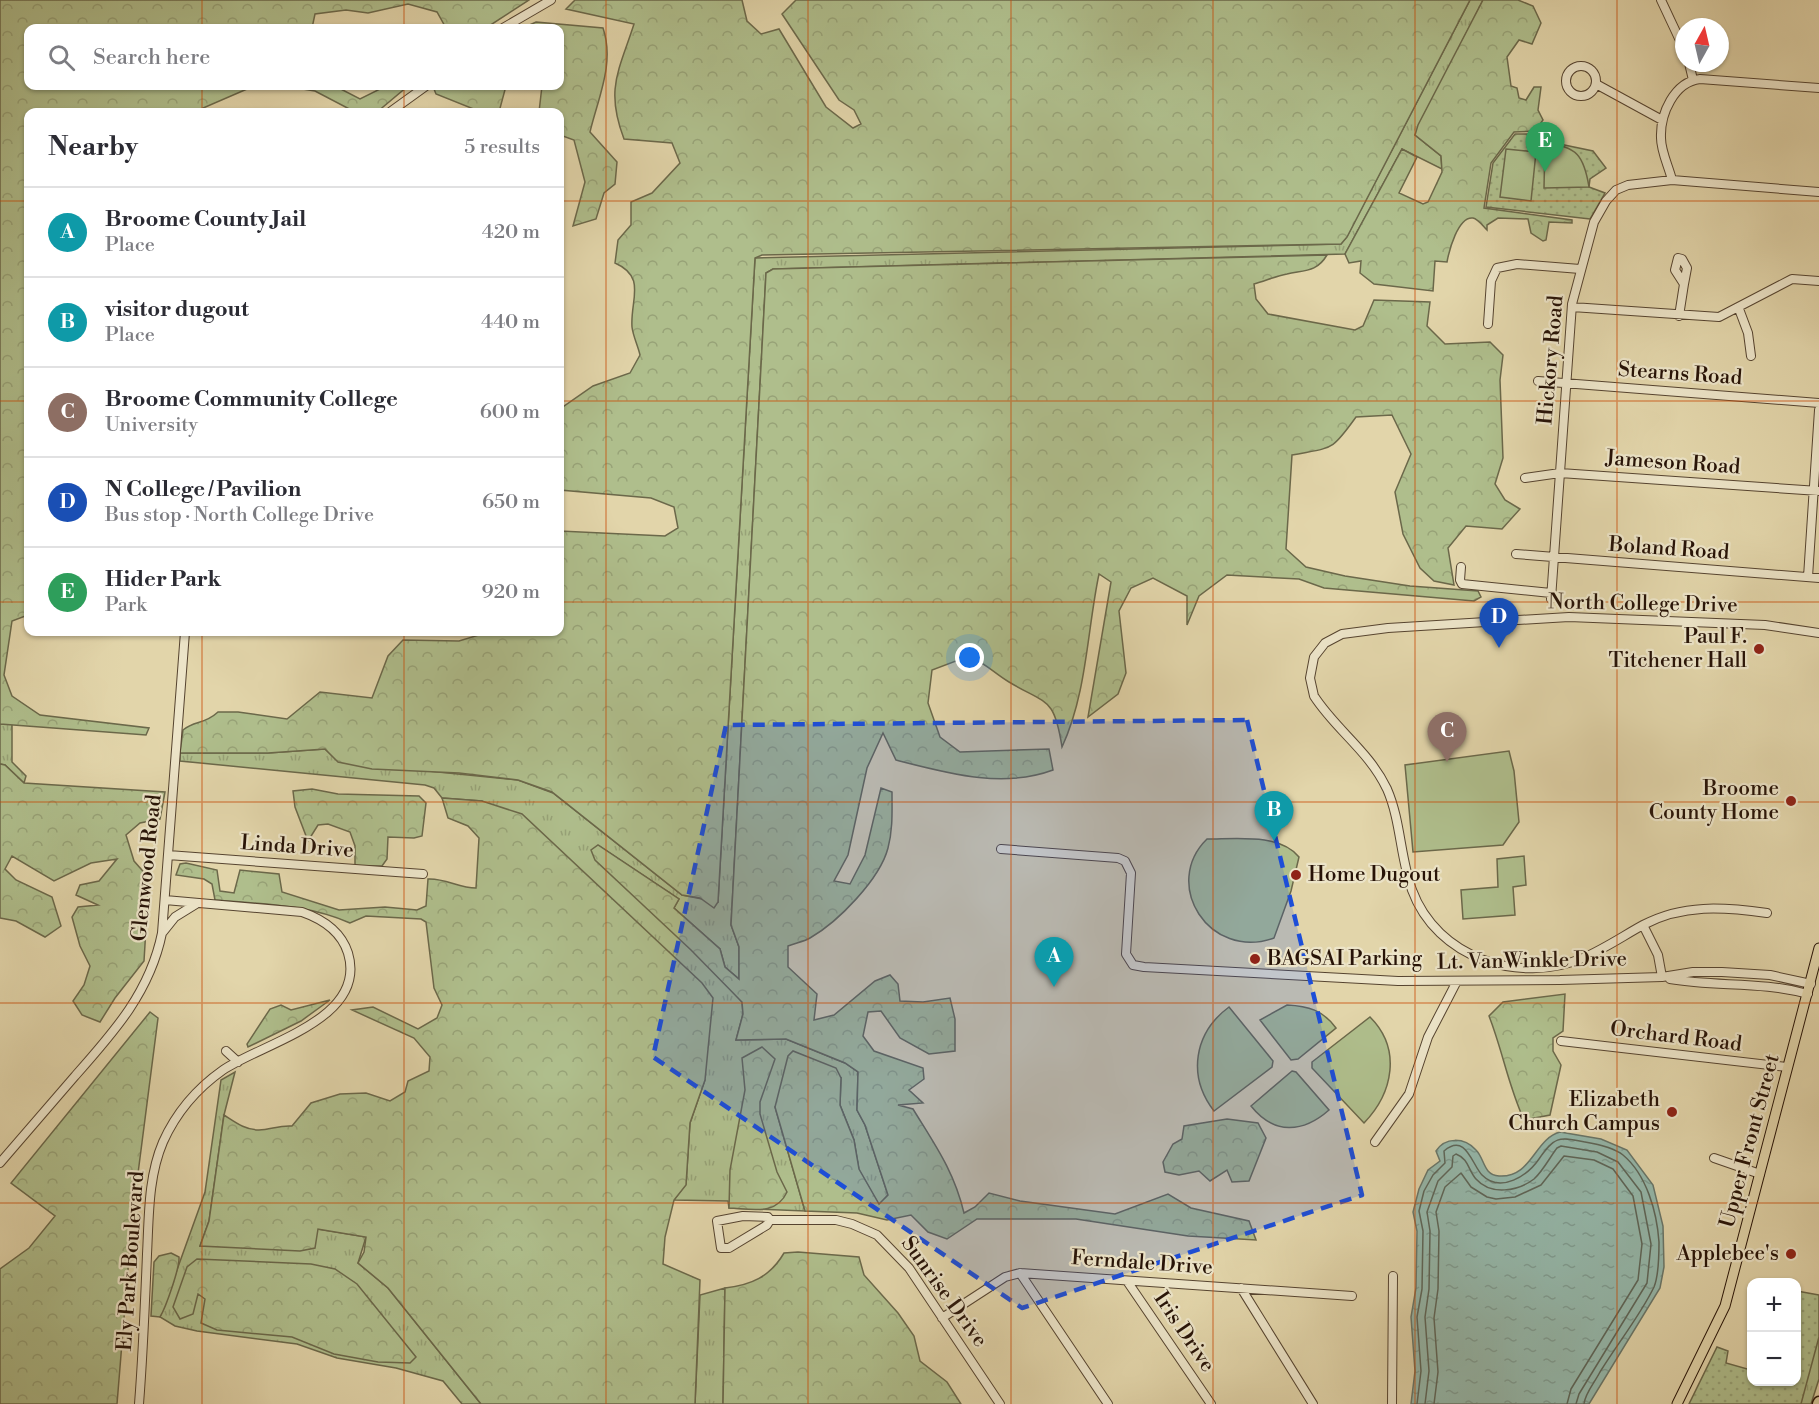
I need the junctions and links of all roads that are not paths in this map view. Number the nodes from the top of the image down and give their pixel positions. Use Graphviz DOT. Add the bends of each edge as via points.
graph roads {
  1 [pos="551,0"];
  2 [pos="1662,1"];
  3 [pos="509,24"];
  4 [pos="1675,29"];
  5 [pos="1691,72"];
  6 [pos="1693,80"];
  7 [pos="1596,84"];
  8 [pos="1819,88"];
  9 [pos="420,90"];
  10 [pos="396,108"];
  11 [pos="1662,120"];
  12 [pos="1672,180"];
  13 [pos="1819,192"];
  14 [pos="1580,269"];
  15 [pos="1819,281"];
  16 [pos="1684,284"];
  17 [pos="1572,307"];
  18 [pos="1739,309"];
  19 [pos="1679,316"];
  20 [pos="1488,324"];
  21 [pos="1751,356"];
  22 [pos="1538,381"];
  23 [pos="1566,384"];
  24 [pos="1819,403"];
  25 [pos="1819,410"];
  26 [pos="1560,473"];
  27 [pos="1525,478"];
  28 [pos="1816,491"];
  29 [pos="1516,554"];
  30 [pos="1553,559"];
  31 [pos="1461,567"];
  32 [pos="1808,577"];
  33 [pos="1819,578"];
  34 [pos="1819,633"];
  35 [pos="185,636"];
  36 [pos="1001,849"];
  37 [pos="168,855"];
  38 [pos="423,874"];
  39 [pos="165,900"];
  40 [pos="196,904"];
  41 [pos="1767,913"];
  42 [pos="1642,925"];
  43 [pos="162,933"];
  44 [pos="1819,948"];
  45 [pos="1662,977"];
  46 [pos="1457,981"];
  47 [pos="1811,984"];
  48 [pos="1808,994"];
  49 [pos="1561,1041"];
  50 [pos="226,1052"];
  51 [pos="238,1062"];
  52 [pos="1787,1067"];
  53 [pos="1375,1142"];
  54 [pos="1714,1158"];
  55 [pos="0,1163"];
  56 [pos="1760,1174"];
  57 [pos="770,1220"];
  58 [pos="1020,1273"];
  59 [pos="1393,1276"];
  60 [pos="1127,1281"];
  61 [pos="1240,1288"];
  62 [pos="1352,1296"];
  63 [pos="942,1318"];
  64 [pos="139,1404"];
  65 [pos="1000,1404"];
  66 [pos="1108,1404"];
  67 [pos="1211,1404"];
  68 [pos="1313,1404"];
  69 [pos="1392,1404"];
  70 [pos="1677,1404"];
  1 -- 3 [label="street"];
  2 -- 4 [label="street"];
  5 -- 6 [label="street"];
  6 -- 8 [label="street"];
  6 -- 11 [label="street" via="1675,93"];
  7 -- 11 [label="street"];
  9 -- 10 [label="street"];
  11 -- 12 [label="street" via="1661,138"];
  12 -- 13 [label="street, Hickory Road"];
  12 -- 14 [label="street, Hickory Road" via="1628,185 1608,198 1594,222"];
  14 -- 17 [label="street, Hickory Road"];
  14 -- 20 [label="street" via="1517,264 1497,268 1491,281"];
  15 -- 18 [label="street" via="1792,279"];
  16 -- 19 [label="street"];
  17 -- 19 [label="street"];
  17 -- 23 [label="street, Hickory Road"];
  18 -- 19 [label="street" via="1719,317"];
  18 -- 21 [label="street"];
  22 -- 23 [label="street, Stearns Road"];
  23 -- 24 [label="street, Stearns Road"];
  23 -- 26 [label="street, Hickory Road"];
  25 -- 28 [label="street"];
  26 -- 27 [label="street, Jameson Road"];
  26 -- 28 [label="street, Jameson Road"];
  26 -- 30 [label="street, Hickory Road"];
  28 -- 32 [label="street"];
  29 -- 30 [label="street, Boland Road"];
  30 -- 31 [label="street, Hickory Road" via="1551,596 1462,584"];
  30 -- 32 [label="street, Boland Road"];
  32 -- 33 [label="street, Boland Road"];
  34 -- 42 [label="street, North College Drive" via="1742,624 1569,617 1388,628 1342,634 1319,649 1311,667 1310,687 1319,704 1370,761 1387,789 1408,880 1418,904 1439,933 1478,959 1504,966 1565,964 1592,954"];
  35 -- 37 [label="street, Glenwood Road"];
  36 -- 46 [label="street, Lt. VanWinkle Drive" via="1125,861 1131,873 1126,954 1133,964 1144,968"];
  37 -- 38 [label="street, Linda Drive"];
  37 -- 39 [label="street, Glenwood Road"];
  39 -- 40 [label="street, Ely Park Boulevard"];
  39 -- 43 [label="street, Glenwood Road"];
  40 -- 43 [label="street"];
  40 -- 51 [label="street, Ely Park Boulevard" via="302,912 334,931 349,955 346,987 332,1009 317,1021"];
  41 -- 42 [label="street" via="1709,907 1674,912"];
  42 -- 45 [label="street" via="1658,955"];
  43 -- 55 [label="street, Glenwood Road" via="151,972 129,1012"];
  44 -- 47 [label="main road, Upper Front Street"];
  45 -- 46 [label="street, Lt. VanWinkle Drive"];
  45 -- 47 [label="street, Lt. VanWinkle Drive" via="1693,972 1749,972"];
  45 -- 48 [label="street, Lt. VanWinkle Drive" via="1693,983 1757,984"];
  46 -- 53 [label="street" via="1428,1037 1408,1094"];
  47 -- 48 [label="main road, Upper Front Street"];
  48 -- 52 [label="main road, Upper Front Street"];
  49 -- 52 [label="street, Orchard Road"];
  50 -- 51 [label="street"];
  51 -- 64 [label="street, Ely Park Boulevard" via="202,1087 181,1110 154,1170"];
  52 -- 56 [label="main road, Upper Front Street"];
  54 -- 56 [label="street"];
  56 -- 70 [label="main road, Upper Front Street" via="1725,1306"];
  57 -- 57 [label="street, Sunrise Drive" via="759,1216 720,1219 719,1245 729,1248"];
  57 -- 63 [label="street, Sunrise Drive" via="836,1220 877,1235 909,1268"];
  58 -- 60 [label="street, Ferndale Drive"];
  58 -- 63 [label="street, Ferndale Drive" via="1005,1277"];
  58 -- 66 [label="street"];
  59 -- 69 [label="street"];
  60 -- 61 [label="street, Ferndale Drive"];
  60 -- 67 [label="street, Iris Drive"];
  61 -- 62 [label="street, Ferndale Drive"];
  61 -- 68 [label="street"];
  63 -- 65 [label="street, Sunrise Drive"];
}
